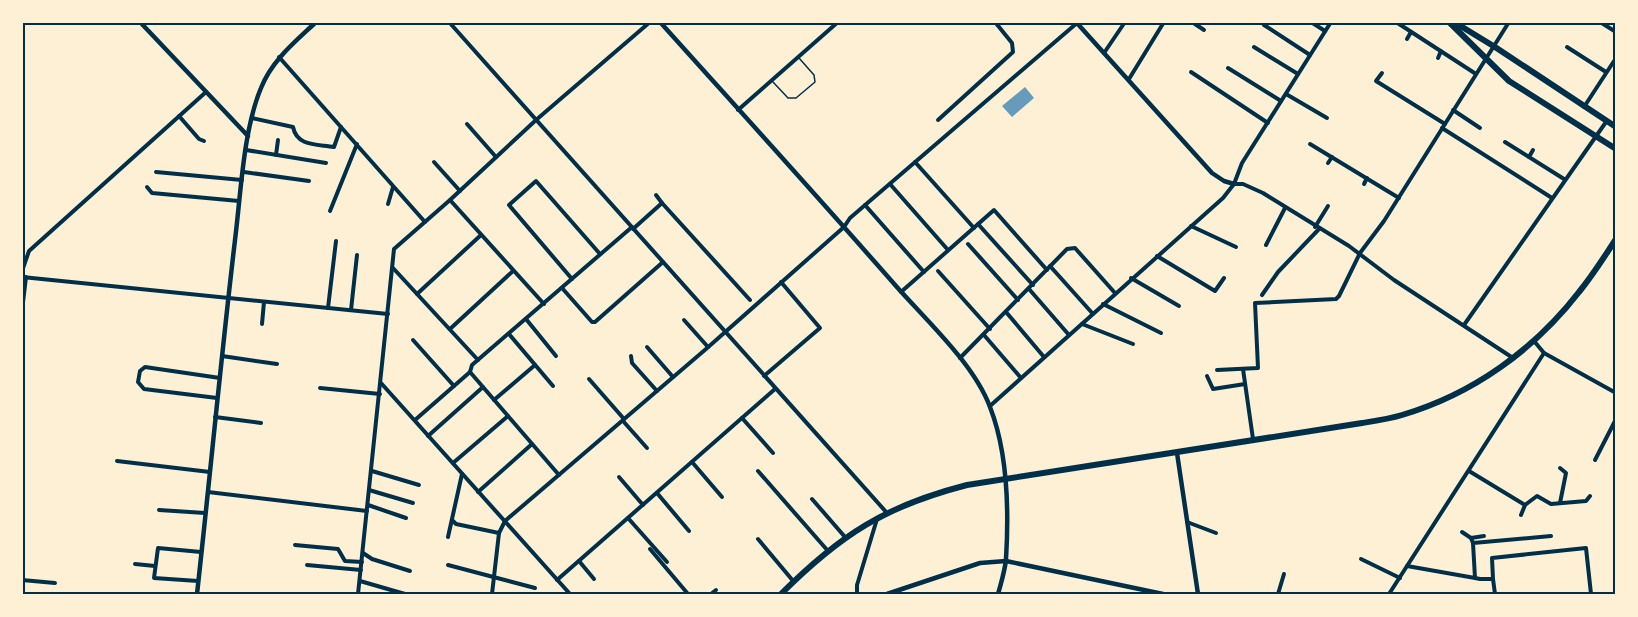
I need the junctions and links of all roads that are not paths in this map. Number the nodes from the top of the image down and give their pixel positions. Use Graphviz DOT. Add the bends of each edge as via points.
graph roads {
  1 [pos="140,22"];
  2 [pos="316,22"];
  3 [pos="449,22"];
  4 [pos="650,22"];
  5 [pos="660,22"];
  6 [pos="838,22"];
  7 [pos="995,22"];
  8 [pos="1125,22"];
  9 [pos="1164,22"];
  10 [pos="1192,22"];
  11 [pos="1311,22"];
  12 [pos="1330,22"];
  13 [pos="1396,22"];
  14 [pos="1449,22"];
  15 [pos="1454,22"];
  16 [pos="1509,22"];
  17 [pos="1600,22"];
  18 [pos="1076,23"];
  19 [pos="1264,25"];
  20 [pos="1204,30"];
  21 [pos="1325,31"];
  22 [pos="1411,32"];
  23 [pos="1616,32"];
  24 [pos="1407,39"];
  25 [pos="1254,47"];
  26 [pos="1495,47"];
  27 [pos="1567,47"];
  28 [pos="1441,51"];
  29 [pos="1104,53"];
  30 [pos="1310,55"];
  31 [pos="279,57"];
  32 [pos="798,57"];
  33 [pos="1438,58"];
  34 [pos="1616,58"];
  35 [pos="1487,59"];
  36 [pos="1228,68"];
  37 [pos="1191,72"];
  38 [pos="1606,72"];
  39 [pos="1382,73"];
  40 [pos="1298,74"];
  41 [pos="1476,74"];
  42 [pos="1129,79"];
  43 [pos="772,80"];
  44 [pos="206,92"];
  45 [pos="1286,94"];
  46 [pos="1281,101"];
  47 [pos="1584,107"];
  48 [pos="738,110"];
  49 [pos="1453,110"];
  50 [pos="179,116"];
  51 [pos="252,118"];
  52 [pos="1327,118"];
  53 [pos="536,120"];
  54 [pos="938,120"];
  55 [pos="1606,122"];
  56 [pos="1268,123"];
  57 [pos="467,124"];
  58 [pos="341,126"];
  59 [pos="1443,126"];
  60 [pos="1480,128"];
  61 [pos="1616,128"];
  62 [pos="248,136"];
  63 [pos="1595,136"];
  64 [pos="278,140"];
  65 [pos="204,141"];
  66 [pos="1505,142"];
  67 [pos="357,144"];
  68 [pos="1310,144"];
  69 [pos="1616,149"];
  70 [pos="246,150"];
  71 [pos="1533,150"];
  72 [pos="276,155"];
  73 [pos="496,157"];
  74 [pos="1332,157"];
  75 [pos="1529,157"];
  76 [pos="434,162"];
  77 [pos="915,162"];
  78 [pos="326,163"];
  79 [pos="1328,163"];
  80 [pos="156,172"];
  81 [pos="244,172"];
  82 [pos="1367,178"];
  83 [pos="1564,179"];
  84 [pos="243,180"];
  85 [pos="309,182"];
  86 [pos="890,184"];
  87 [pos="1234,184"];
  88 [pos="1364,184"];
  89 [pos="147,187"];
  90 [pos="394,187"];
  91 [pos="460,191"];
  92 [pos="656,195"];
  93 [pos="1399,198"];
  94 [pos="1552,198"];
  95 [pos="450,200"];
  96 [pos="240,201"];
  97 [pos="662,203"];
  98 [pos="388,204"];
  99 [pos="865,205"];
  100 [pos="1328,206"];
  101 [pos="1285,208"];
  102 [pos="330,211"];
  103 [pos="424,222"];
  104 [pos="976,226"];
  105 [pos="1191,226"];
  106 [pos="844,227"];
  107 [pos="632,228"];
  108 [pos="1318,228"];
  109 [pos="481,235"];
  110 [pos="1616,239"];
  111 [pos="336,241"];
  112 [pos="968,244"];
  113 [pos="1266,245"];
  114 [pos="1236,248"];
  115 [pos="948,250"];
  116 [pos="1360,253"];
  117 [pos="600,254"];
  118 [pos="357,255"];
  119 [pos="1157,256"];
  120 [pos="663,262"];
  121 [pos="392,267"];
  122 [pos="1049,268"];
  123 [pos="513,270"];
  124 [pos="22,271"];
  125 [pos="938,271"];
  126 [pos="924,272"];
  127 [pos="24,277"];
  128 [pos="1131,278"];
  129 [pos="1224,278"];
  130 [pos="572,279"];
  131 [pos="781,282"];
  132 [pos="1033,285"];
  133 [pos="562,288"];
  134 [pos="1029,289"];
  135 [pos="901,292"];
  136 [pos="1116,293"];
  137 [pos="417,294"];
  138 [pos="1262,294"];
  139 [pos="228,299"];
  140 [pos="750,300"];
  141 [pos="1018,300"];
  142 [pos="264,302"];
  143 [pos="544,304"];
  144 [pos="1103,304"];
  145 [pos="1179,306"];
  146 [pos="328,308"];
  147 [pos="351,310"];
  148 [pos="22,311"];
  149 [pos="1006,312"];
  150 [pos="387,314"];
  151 [pos="1093,314"];
  152 [pos="526,319"];
  153 [pos="684,320"];
  154 [pos="262,324"];
  155 [pos="1082,324"];
  156 [pos="1464,325"];
  157 [pos="449,329"];
  158 [pos="990,329"];
  159 [pos="724,331"];
  160 [pos="1161,333"];
  161 [pos="509,334"];
  162 [pos="984,335"];
  163 [pos="1069,335"];
  164 [pos="413,340"];
  165 [pos="1534,341"];
  166 [pos="1133,344"];
  167 [pos="647,347"];
  168 [pos="708,347"];
  169 [pos="1544,353"];
  170 [pos="222,356"];
  171 [pos="556,356"];
  172 [pos="631,356"];
  173 [pos="1044,357"];
  174 [pos="1513,358"];
  175 [pos="960,359"];
  176 [pos="478,360"];
  177 [pos="277,363"];
  178 [pos="535,365"];
  179 [pos="1243,369"];
  180 [pos="1217,370"];
  181 [pos="470,372"];
  182 [pos="764,376"];
  183 [pos="1207,376"];
  184 [pos="673,377"];
  185 [pos="220,378"];
  186 [pos="1021,378"];
  187 [pos="589,379"];
  188 [pos="381,382"];
  189 [pos="1245,384"];
  190 [pos="454,386"];
  191 [pos="483,387"];
  192 [pos="553,387"];
  193 [pos="320,388"];
  194 [pos="775,389"];
  195 [pos="657,391"];
  196 [pos="1616,393"];
  197 [pos="380,394"];
  198 [pos="218,398"];
  199 [pos="494,400"];
  200 [pos="990,406"];
  201 [pos="508,416"];
  202 [pos="216,417"];
  203 [pos="742,418"];
  204 [pos="415,420"];
  205 [pos="624,420"];
  206 [pos="1616,420"];
  207 [pos="261,423"];
  208 [pos="428,436"];
  209 [pos="1253,441"];
  210 [pos="532,444"];
  211 [pos="647,448"];
  212 [pos="773,453"];
  213 [pos="1177,453"];
  214 [pos="1595,460"];
  215 [pos="117,461"];
  216 [pos="692,462"];
  217 [pos="453,463"];
  218 [pos="1560,468"];
  219 [pos="372,471"];
  220 [pos="758,471"];
  221 [pos="1469,471"];
  222 [pos="210,472"];
  223 [pos="462,474"];
  224 [pos="559,475"];
  225 [pos="619,477"];
  226 [pos="1005,480"];
  227 [pos="419,485"];
  228 [pos="369,490"];
  229 [pos="1502,490"];
  230 [pos="208,492"];
  231 [pos="478,492"];
  232 [pos="657,493"];
  233 [pos="1590,496"];
  234 [pos="722,497"];
  235 [pos="1497,498"];
  236 [pos="812,499"];
  237 [pos="413,503"];
  238 [pos="1560,503"];
  239 [pos="643,505"];
  240 [pos="1525,505"];
  241 [pos="368,508"];
  242 [pos="159,510"];
  243 [pos="205,513"];
  244 [pos="887,513"];
  245 [pos="1521,515"];
  246 [pos="406,518"];
  247 [pos="628,518"];
  248 [pos="878,518"];
  249 [pos="452,519"];
  250 [pos="505,521"];
  251 [pos="1187,522"];
  252 [pos="690,531"];
  253 [pos="499,532"];
  254 [pos="1462,532"];
  255 [pos="1216,533"];
  256 [pos="1484,536"];
  257 [pos="1551,536"];
  258 [pos="448,537"];
  259 [pos="845,537"];
  260 [pos="758,539"];
  261 [pos="1472,541"];
  262 [pos="296,545"];
  263 [pos="650,549"];
  264 [pos="828,551"];
  265 [pos="201,552"];
  266 [pos="363,553"];
  267 [pos="1361,559"];
  268 [pos="579,561"];
  269 [pos="1006,561"];
  270 [pos="362,562"];
  271 [pos="667,562"];
  272 [pos="135,564"];
  273 [pos="307,565"];
  274 [pos="448,565"];
  275 [pos="155,566"];
  276 [pos="1407,566"];
  277 [pos="361,570"];
  278 [pos="410,571"];
  279 [pos="1284,574"];
  280 [pos="494,577"];
  281 [pos="1400,578"];
  282 [pos="1475,578"];
  283 [pos="594,579"];
  284 [pos="1493,579"];
  285 [pos="22,580"];
  286 [pos="557,580"];
  287 [pos="198,581"];
  288 [pos="360,581"];
  289 [pos="794,582"];
  290 [pos="55,583"];
  291 [pos="535,588"];
  292 [pos="716,590"];
  293 [pos="197,594"];
  294 [pos="358,594"];
  295 [pos="405,594"];
  296 [pos="492,594"];
  297 [pos="570,594"];
  298 [pos="688,594"];
  299 [pos="711,594"];
  300 [pos="781,594"];
  301 [pos="857,594"];
  302 [pos="887,594"];
  303 [pos="999,594"];
  304 [pos="1161,594"];
  305 [pos="1198,594"];
  306 [pos="1278,594"];
  307 [pos="1389,594"];
  308 [pos="1495,594"];
  309 [pos="1592,594"];
  1 -- 44 [label="street"];
  2 -- 31 [label="street"];
  3 -- 53 [label="street"];
  4 -- 53 [label="street"];
  5 -- 48 [label="street"];
  6 -- 32 [label="street"];
  7 -- 54 [label="street" via="1012,43 1013,52"];
  8 -- 29 [label="street"];
  9 -- 42 [label="street"];
  10 -- 20 [label="street"];
  11 -- 21 [label="street"];
  12 -- 21 [label="street"];
  13 -- 22 [label="street"];
  14 -- 35 [label="main road"];
  15 -- 26 [label="main road"];
  16 -- 26 [label="street"];
  17 -- 23 [label="street"];
  18 -- 29 [label="street"];
  18 -- 77 [label="street"];
  19 -- 30 [label="street"];
  21 -- 30 [label="street"];
  22 -- 24 [label="street"];
  22 -- 28 [label="street"];
  25 -- 40 [label="street"];
  26 -- 35 [label="street"];
  26 -- 47 [label="main road"];
  27 -- 38 [label="street"];
  28 -- 33 [label="street"];
  28 -- 41 [label="street"];
  29 -- 42 [label="street"];
  30 -- 40 [label="street"];
  31 -- 51 [label="street" via="261,87"];
  31 -- 58 [label="street"];
  32 -- 43 [label="street"];
  32 -- 43 [label="lane" via="814,75 814,82 795,98 788,98"];
  34 -- 38 [label="street"];
  35 -- 41 [label="street"];
  35 -- 63 [label="main road" via="1509,81"];
  36 -- 46 [label="street"];
  37 -- 56 [label="street"];
  38 -- 47 [label="street"];
  39 -- 59 [label="street" via="1376,81"];
  40 -- 45 [label="street"];
  41 -- 49 [label="street"];
  42 -- 87 [label="street" via="1212,173"];
  43 -- 48 [label="street"];
  44 -- 50 [label="street"];
  44 -- 62 [label="street"];
  45 -- 46 [label="street"];
  45 -- 52 [label="street"];
  46 -- 56 [label="street"];
  47 -- 55 [label="main road"];
  48 -- 106 [label="street"];
  49 -- 59 [label="street"];
  49 -- 60 [label="street"];
  50 -- 65 [label="street"];
  50 -- 124 [label="street" via="29,251"];
  51 -- 58 [label="street" via="293,127 301,142 334,147"];
  51 -- 62 [label="street"];
  53 -- 73 [label="street"];
  53 -- 107 [label="street"];
  55 -- 61 [label="main road"];
  55 -- 63 [label="street"];
  56 -- 87 [label="street" via="1242,163"];
  57 -- 73 [label="street"];
  58 -- 67 [label="street"];
  59 -- 93 [label="street"];
  59 -- 94 [label="street"];
  62 -- 70 [label="street"];
  63 -- 69 [label="main road"];
  63 -- 83 [label="street"];
  64 -- 72 [label="street"];
  66 -- 75 [label="street"];
  67 -- 90 [label="street"];
  67 -- 102 [label="street"];
  68 -- 74 [label="street"];
  70 -- 72 [label="street"];
  70 -- 81 [label="street"];
  71 -- 75 [label="street"];
  72 -- 78 [label="street"];
  73 -- 91 [label="street"];
  74 -- 79 [label="street"];
  74 -- 82 [label="street"];
  75 -- 83 [label="street"];
  76 -- 91 [label="street"];
  77 -- 86 [label="street"];
  77 -- 104 [label="street"];
  80 -- 84 [label="street"];
  81 -- 84 [label="street"];
  81 -- 85 [label="street"];
  82 -- 88 [label="street"];
  82 -- 93 [label="street"];
  83 -- 94 [label="street"];
  84 -- 96 [label="street"];
  86 -- 99 [label="street"];
  86 -- 115 [label="street"];
  87 -- 101 [label="street" via="1244,184"];
  87 -- 105 [label="street"];
  89 -- 96 [label="street" via="152,193"];
  90 -- 98 [label="street"];
  90 -- 103 [label="street"];
  91 -- 95 [label="street"];
  92 -- 97 [label="street"];
  93 -- 116 [label="street"];
  94 -- 156 [label="street"];
  95 -- 103 [label="street"];
  95 -- 109 [label="street"];
  96 -- 139 [label="street"];
  97 -- 107 [label="street"];
  97 -- 140 [label="street"];
  99 -- 106 [label="street"];
  99 -- 126 [label="street"];
  100 -- 108 [label="street"];
  101 -- 108 [label="street"];
  101 -- 113 [label="street"];
  103 -- 121 [label="street" via="394,249"];
  104 -- 115 [label="street"];
  104 -- 122 [label="street" via="994,210"];
  104 -- 132 [label="street"];
  105 -- 114 [label="street"];
  105 -- 119 [label="street"];
  106 -- 131 [label="street"];
  106 -- 135 [label="street"];
  107 -- 117 [label="street"];
  107 -- 120 [label="street"];
  108 -- 116 [label="street"];
  108 -- 138 [label="street"];
  109 -- 123 [label="street"];
  109 -- 137 [label="street"];
  110 -- 165 [label="main road" via="1580,292"];
  111 -- 146 [label="street"];
  112 -- 141 [label="street"];
  115 -- 126 [label="street"];
  116 -- 156 [label="street"];
  116 -- 179 [label="street" via="1336,298 1255,303 1258,368"];
  117 -- 130 [label="street"];
  117 -- 130 [label="street" via="536,181 509,205"];
  118 -- 147 [label="street"];
  119 -- 128 [label="street"];
  119 -- 129 [label="street" via="1215,291"];
  120 -- 133 [label="street" via="595,322"];
  120 -- 159 [label="street"];
  121 -- 137 [label="street"];
  121 -- 150 [label="street"];
  122 -- 132 [label="street"];
  122 -- 136 [label="street" via="1067,249 1075,248"];
  122 -- 151 [label="street"];
  123 -- 143 [label="street"];
  123 -- 157 [label="street"];
  125 -- 158 [label="street"];
  126 -- 135 [label="street"];
  127 -- 139 [label="street"];
  127 -- 148 [label="street"];
  128 -- 136 [label="street"];
  128 -- 145 [label="street"];
  130 -- 133 [label="street"];
  131 -- 159 [label="street"];
  131 -- 182 [label="street" via="820,328"];
  132 -- 134 [label="street"];
  133 -- 143 [label="street"];
  134 -- 141 [label="street"];
  134 -- 163 [label="street"];
  135 -- 175 [label="street"];
  136 -- 144 [label="street"];
  137 -- 157 [label="street"];
  139 -- 142 [label="street"];
  139 -- 170 [label="street"];
  141 -- 149 [label="street"];
  142 -- 146 [label="street"];
  142 -- 154 [label="street"];
  143 -- 152 [label="street"];
  144 -- 151 [label="street"];
  144 -- 160 [label="street"];
  146 -- 147 [label="street"];
  147 -- 150 [label="street"];
  149 -- 158 [label="street"];
  149 -- 173 [label="street"];
  150 -- 188 [label="street"];
  151 -- 155 [label="street"];
  152 -- 161 [label="street"];
  152 -- 171 [label="street"];
  153 -- 168 [label="street"];
  155 -- 163 [label="street"];
  155 -- 166 [label="street"];
  156 -- 174 [label="street"];
  157 -- 176 [label="street"];
  158 -- 162 [label="street"];
  159 -- 168 [label="street"];
  159 -- 182 [label="street"];
  161 -- 176 [label="street"];
  161 -- 178 [label="street"];
  162 -- 175 [label="street"];
  162 -- 186 [label="street"];
  163 -- 173 [label="street"];
  164 -- 190 [label="street"];
  165 -- 169 [label="street"];
  165 -- 174 [label="main road"];
  167 -- 184 [label="street"];
  168 -- 184 [label="street"];
  169 -- 196 [label="street"];
  169 -- 221 [label="street"];
  170 -- 177 [label="street"];
  170 -- 185 [label="street"];
  172 -- 195 [label="street" via="632,363"];
  173 -- 186 [label="street"];
  174 -- 209 [label="main road" via="1483,381 1400,416"];
  175 -- 200 [label="street"];
  176 -- 181 [label="street"];
  178 -- 192 [label="street"];
  178 -- 199 [label="street"];
  179 -- 180 [label="street"];
  179 -- 189 [label="street"];
  181 -- 190 [label="street"];
  181 -- 191 [label="street"];
  182 -- 194 [label="street"];
  183 -- 189 [label="street" via="1213,389"];
  184 -- 195 [label="street"];
  185 -- 198 [label="street"];
  185 -- 198 [label="street" via="145,368 140,371 138,382 144,390"];
  186 -- 200 [label="street"];
  187 -- 205 [label="street"];
  188 -- 197 [label="street"];
  188 -- 204 [label="street"];
  189 -- 209 [label="street"];
  190 -- 204 [label="street"];
  191 -- 199 [label="street"];
  191 -- 208 [label="street"];
  193 -- 197 [label="street"];
  194 -- 203 [label="street"];
  194 -- 244 [label="street"];
  195 -- 205 [label="street"];
  197 -- 219 [label="street"];
  198 -- 202 [label="street"];
  199 -- 201 [label="street"];
  200 -- 226 [label="street"];
  201 -- 210 [label="street"];
  201 -- 217 [label="street"];
  202 -- 207 [label="street"];
  202 -- 222 [label="street"];
  203 -- 212 [label="street"];
  203 -- 216 [label="street"];
  204 -- 208 [label="street"];
  205 -- 211 [label="street"];
  205 -- 224 [label="street"];
  206 -- 214 [label="street"];
  208 -- 217 [label="street"];
  209 -- 213 [label="main road"];
  210 -- 224 [label="street"];
  210 -- 231 [label="street"];
  213 -- 226 [label="main road"];
  213 -- 251 [label="street"];
  215 -- 222 [label="street"];
  216 -- 232 [label="street"];
  216 -- 234 [label="street"];
  217 -- 223 [label="street"];
  218 -- 238 [label="street" via="1566,473"];
  219 -- 227 [label="street"];
  219 -- 228 [label="street"];
  220 -- 264 [label="street"];
  221 -- 229 [label="street"];
  221 -- 276 [label="street"];
  222 -- 230 [label="street"];
  223 -- 231 [label="street"];
  223 -- 249 [label="street"];
  224 -- 250 [label="street"];
  225 -- 239 [label="street"];
  226 -- 244 [label="main road" via="937,493"];
  226 -- 269 [label="street"];
  228 -- 237 [label="street"];
  228 -- 241 [label="street"];
  229 -- 235 [label="street"];
  229 -- 240 [label="street"];
  230 -- 241 [label="street"];
  230 -- 243 [label="street"];
  231 -- 250 [label="street"];
  232 -- 239 [label="street"];
  232 -- 252 [label="street"];
  233 -- 238 [label="street" via="1586,501"];
  236 -- 259 [label="street"];
  238 -- 240 [label="street" via="1551,504 1537,496"];
  239 -- 247 [label="street"];
  240 -- 245 [label="street"];
  241 -- 246 [label="street"];
  241 -- 266 [label="street"];
  242 -- 243 [label="street"];
  243 -- 265 [label="street"];
  244 -- 248 [label="main road"];
  247 -- 268 [label="street"];
  247 -- 271 [label="street"];
  248 -- 259 [label="main road"];
  248 -- 301 [label="street"];
  249 -- 253 [label="street" via="456,524"];
  249 -- 258 [label="street"];
  250 -- 253 [label="street"];
  250 -- 286 [label="street"];
  251 -- 255 [label="street"];
  251 -- 305 [label="street"];
  253 -- 280 [label="street"];
  254 -- 261 [label="street"];
  256 -- 261 [label="street"];
  257 -- 261 [label="street"];
  259 -- 264 [label="main road"];
  260 -- 289 [label="street"];
  261 -- 282 [label="street"];
  262 -- 270 [label="street" via="338,549 345,561"];
  263 -- 298 [label="street"];
  264 -- 289 [label="main road"];
  265 -- 275 [label="street" via="158,548"];
  265 -- 287 [label="street"];
  266 -- 270 [label="street"];
  266 -- 278 [label="street" via="372,560"];
  267 -- 281 [label="street"];
  268 -- 283 [label="street"];
  268 -- 286 [label="street"];
  269 -- 302 [label="street" via="980,563"];
  269 -- 303 [label="street"];
  269 -- 304 [label="street"];
  270 -- 277 [label="street"];
  272 -- 275 [label="street"];
  273 -- 277 [label="street"];
  274 -- 280 [label="street"];
  275 -- 287 [label="street" via="154,578"];
  276 -- 281 [label="street"];
  276 -- 282 [label="street"];
  277 -- 288 [label="street"];
  279 -- 306 [label="street"];
  280 -- 291 [label="street"];
  280 -- 296 [label="street"];
  281 -- 307 [label="street"];
  282 -- 284 [label="street"];
  284 -- 308 [label="street"];
  284 -- 309 [label="street" via="1492,558 1586,548"];
  285 -- 290 [label="street"];
  286 -- 297 [label="street"];
  287 -- 293 [label="street"];
  288 -- 294 [label="street"];
  288 -- 295 [label="street"];
  289 -- 300 [label="main road"];
  292 -- 299 [label="street"];
}
